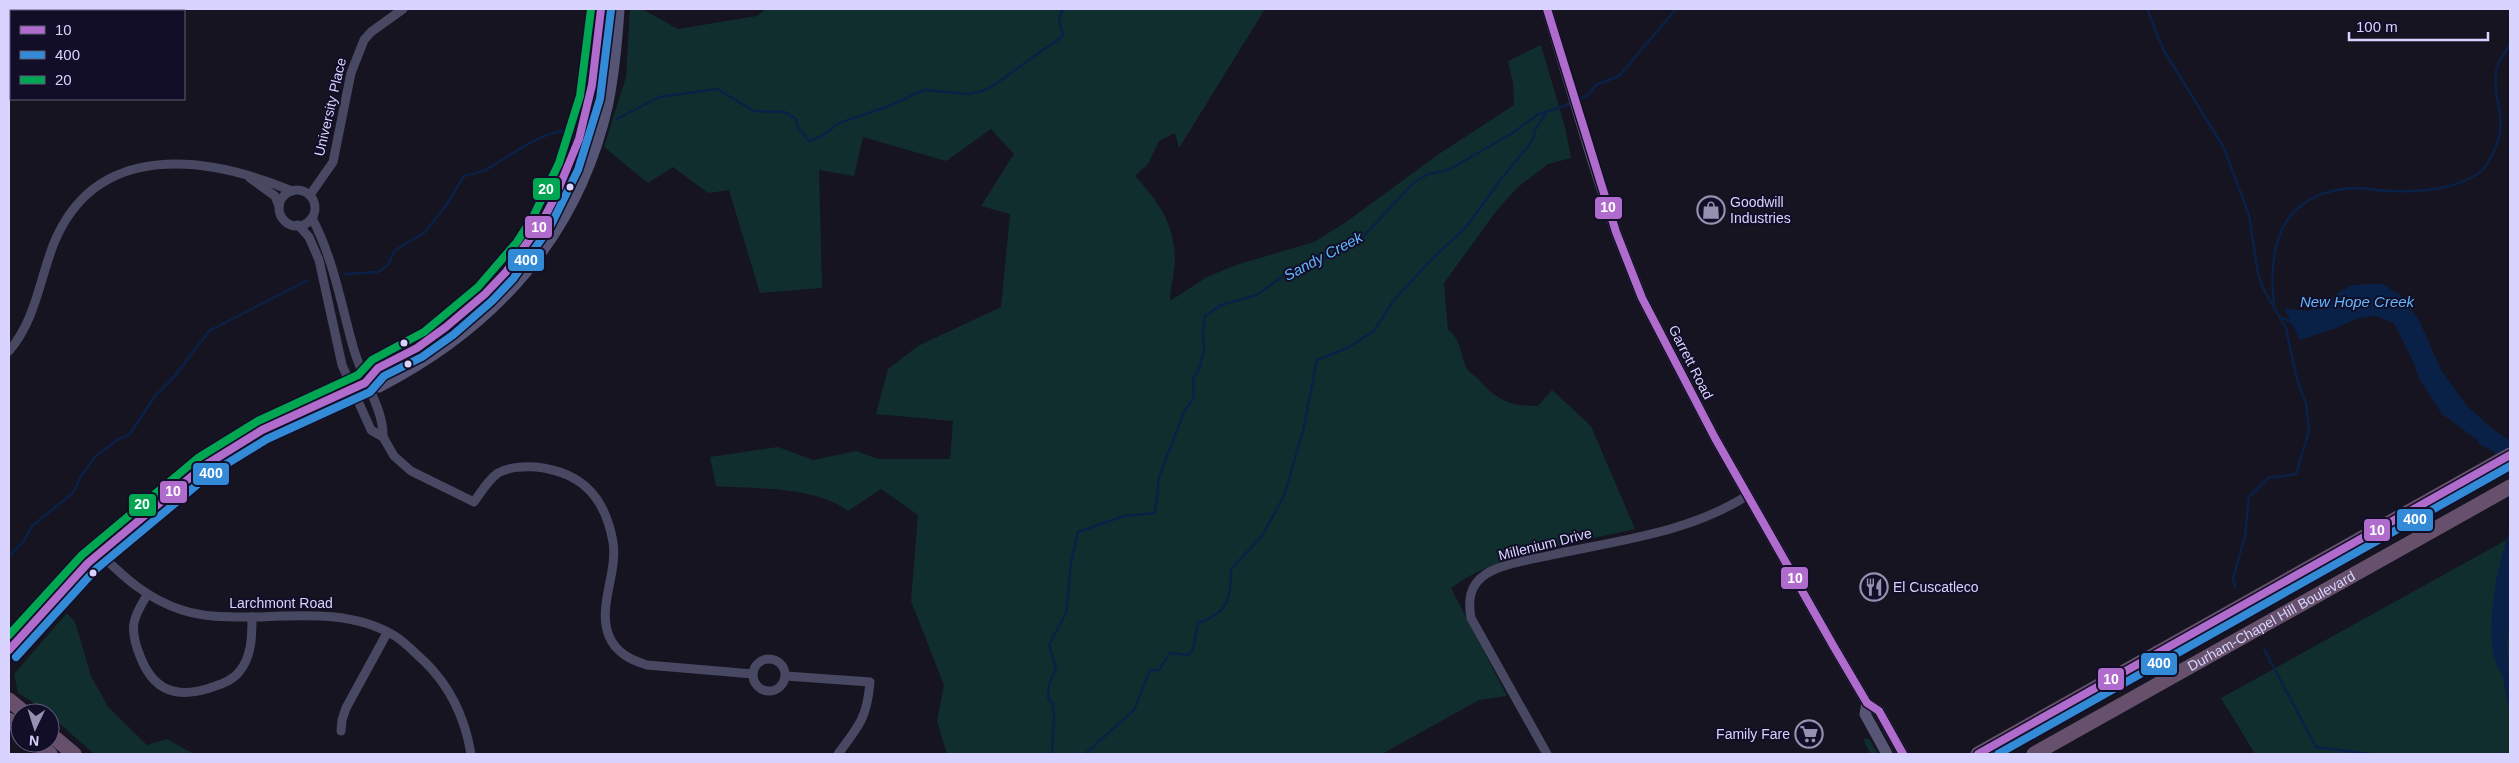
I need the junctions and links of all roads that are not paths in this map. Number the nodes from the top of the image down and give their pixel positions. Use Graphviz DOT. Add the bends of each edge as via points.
graph roads {
  1 [pos="403,9"];
  2 [pos="601,9"];
  3 [pos="620,9"];
  4 [pos="1547,9"];
  5 [pos="243,173"];
  6 [pos="292,190"];
  7 [pos="310,195"];
  8 [pos="279,206"];
  9 [pos="312,218"];
  10 [pos="298,225"];
  11 [pos="9,351"];
  12 [pos="365,383"];
  13 [pos="352,389"];
  14 [pos="383,437"];
  15 [pos="2510,456"];
  16 [pos="2510,487"];
  17 [pos="1748,495"];
  18 [pos="98,552"];
  19 [pos="147,595"];
  20 [pos="252,617"];
  21 [pos="388,633"];
  22 [pos="9,650"];
  23 [pos="753,674"];
  24 [pos="786,676"];
  25 [pos="1867,703"];
  26 [pos="341,731"];
  27 [pos="60,742"];
  28 [pos="74,754"];
  29 [pos="471,754"];
  30 [pos="838,754"];
  31 [pos="1547,754"];
  32 [pos="1887,754"];
  33 [pos="1903,754"];
  34 [pos="1978,754"];
  35 [pos="2034,754"];
  1 -- 7 [label="street, University Place" via="364,40 351,73 333,162"];
  2 -- 12 [label="main road" via="592,87 580,136 545,215 511,265 469,310 418,348 374,371"];
  3 -- 12 [label="main road" via="608,103 594,150 578,192 551,239 498,305 458,340 421,365 379,387"];
  4 -- 17 [label="main road, Garrett Road" via="1616,232 1642,298"];
  5 -- 6 [label="street"];
  5 -- 8 [label="street" via="275,196"];
  5 -- 11 [label="street" via="161,163 141,166 102,184 89,194 62,226 34,311"];
  6 -- 7 [label="street" via="302,190"];
  6 -- 8 [label="street" via="283,196"];
  7 -- 9 [label="street" via="315,209"];
  8 -- 10 [label="street" via="284,220"];
  9 -- 10 [label="street"];
  9 -- 12 [label="street" via="327,249"];
  10 -- 13 [label="street" via="309,237 320,260 343,370"];
  12 -- 13 [label="main road"];
  12 -- 14 [label="street" via="383,422"];
  13 -- 14 [label="street" via="371,430"];
  13 -- 18 [label="main road" via="289,416 232,447 176,487"];
  14 -- 23 [label="street" via="394,456 411,471 474,502 493,478 512,469 543,468 566,473 582,482 605,514 613,543 614,562 605,623 614,645 632,660 647,665"];
  15 -- 34 [label="highway, Durham-Chapel Hill Boulevard"];
  16 -- 35 [label="highway, Durham-Chapel Hill Boulevard"];
  17 -- 25 [label="main road, Garrett Road"];
  17 -- 31 [label="street, Millenium Drive" via="1732,506 1682,526 1516,563 1486,574 1471,591 1468,602 1471,618"];
  18 -- 19 [label="street, Larchmont Road"];
  18 -- 22 [label="main road"];
  19 -- 20 [label="street, Larchmont Road" via="164,604 202,615"];
  19 -- 20 [label="street" via="134,623 139,654 151,679 174,692 201,690 230,680 240,670 250,648"];
  20 -- 21 [label="street, Larchmont Road" via="343,618"];
  21 -- 26 [label="street" via="346,708"];
  21 -- 29 [label="street, Larchmont Road" via="406,644 444,683 462,718"];
  23 -- 24 [label="street" via="760,689 771,691 781,686"];
  23 -- 24 [label="street" via="760,661 770,658 784,666"];
  24 -- 30 [label="street" via="870,682 863,719"];
  25 -- 32 [label="main road, Garrett Road" via="1865,714"];
  25 -- 33 [label="main road, Garrett Road" via="1879,711"];
  27 -- 28 [label="highway"];
}
